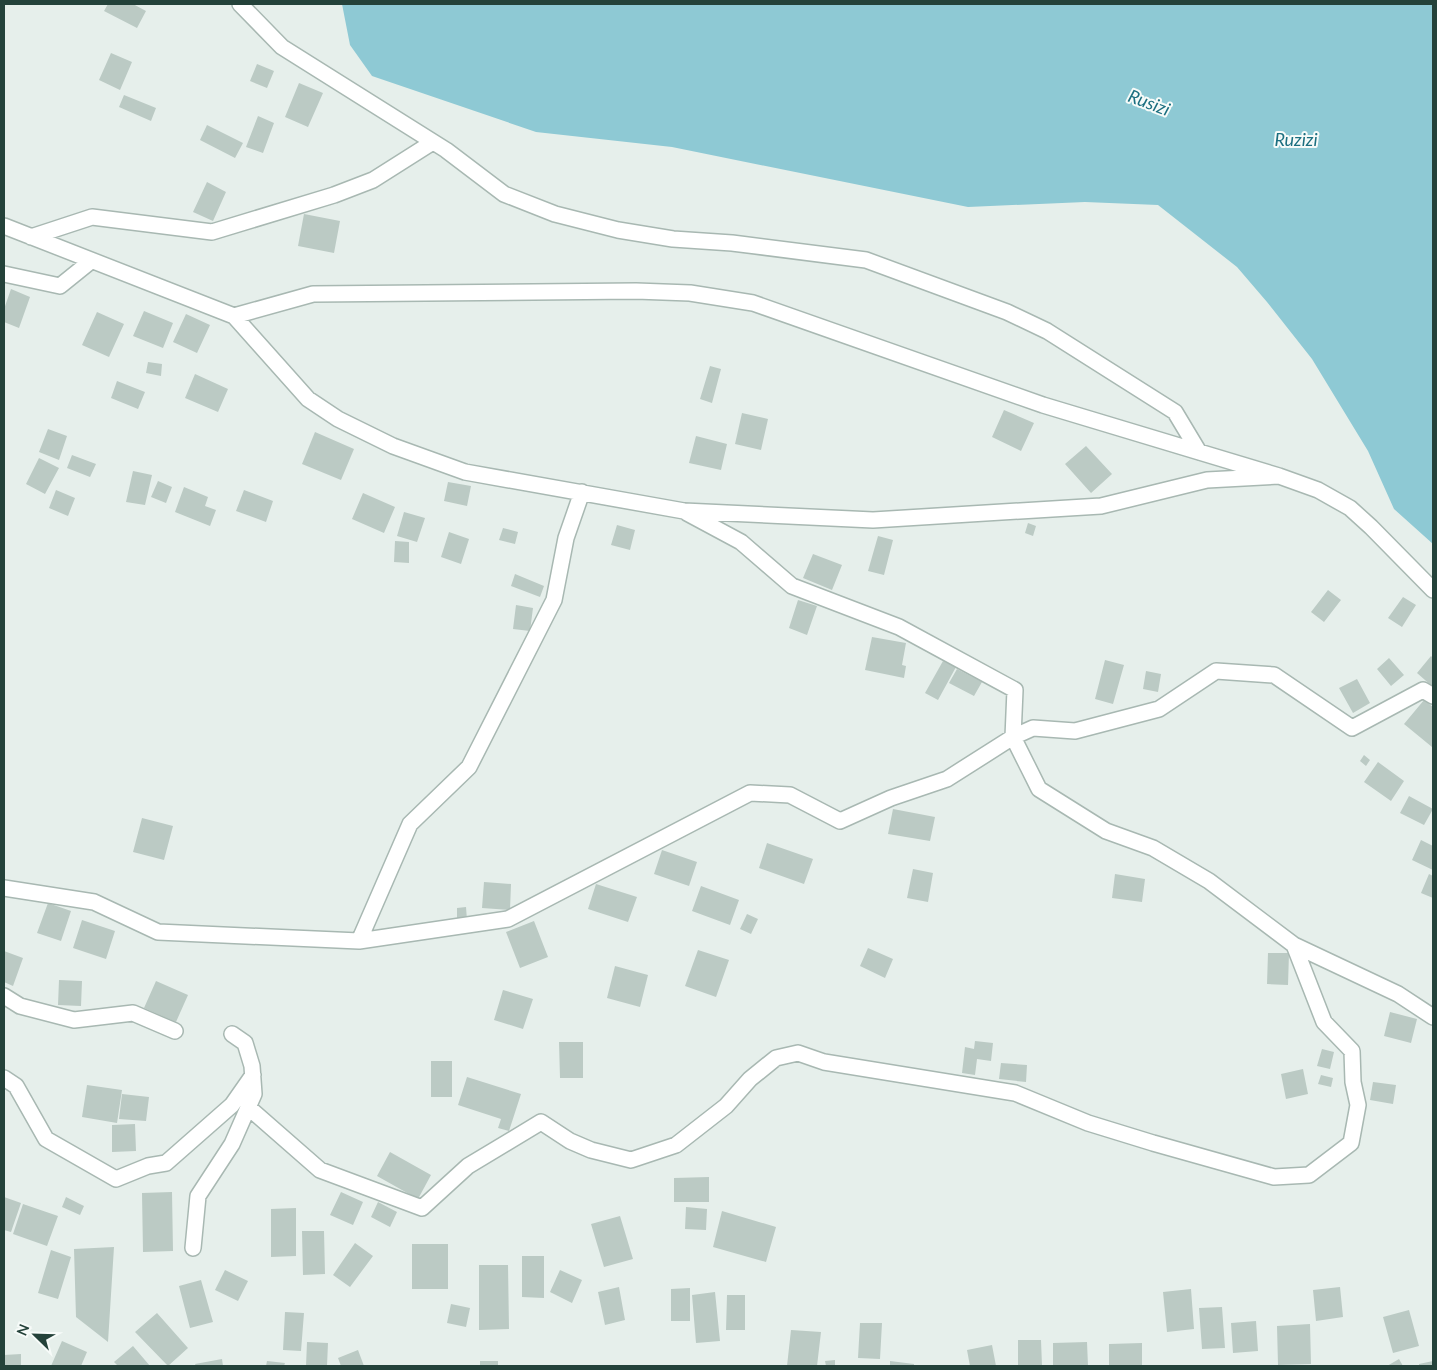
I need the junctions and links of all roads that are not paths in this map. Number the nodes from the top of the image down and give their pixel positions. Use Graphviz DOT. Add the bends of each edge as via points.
graph roads {
  1 [pos="240,4"];
  2 [pos="433,142"];
  3 [pos="4,226"];
  4 [pos="31,237"];
  5 [pos="91,261"];
  6 [pos="4,274"];
  7 [pos="234,316"];
  8 [pos="1198,452"];
  9 [pos="1279,476"];
  10 [pos="582,492"];
  11 [pos="684,511"];
  12 [pos="1433,590"];
  13 [pos="1433,696"];
  14 [pos="1013,737"];
  15 [pos="4,888"];
  16 [pos="359,941"];
  17 [pos="1294,945"];
  18 [pos="4,996"];
  19 [pos="1433,1017"];
  20 [pos="175,1031"];
  21 [pos="232,1034"];
  22 [pos="253,1075"];
  23 [pos="4,1078"];
  24 [pos="248,1107"];
  25 [pos="193,1248"];
  1 -- 2 [label="street" via="282,47"];
  2 -- 4 [label="street" via="373,180 212,232 92,217"];
  2 -- 8 [label="street" via="504,194 555,214 618,230 673,239 866,260 1007,312 1047,331 1175,412"];
  3 -- 4 [label="street"];
  4 -- 5 [label="street"];
  5 -- 6 [label="street" via="60,286"];
  5 -- 7 [label="street"];
  7 -- 8 [label="street" via="313,294 690,293 753,303 1043,405"];
  7 -- 10 [label="street" via="308,399 338,419 393,446 465,472"];
  8 -- 9 [label="street"];
  9 -- 11 [label="street" via="1207,480 1100,506 1048,511 873,520"];
  9 -- 12 [label="street" via="1318,490 1350,508"];
  10 -- 11 [label="street"];
  10 -- 16 [label="street" via="566,538 554,600 469,767 410,824"];
  11 -- 14 [label="street" via="741,542 792,586 899,627 1015,690"];
  13 -- 14 [label="street" via="1423,690 1352,728 1274,675 1216,671 1159,709 1074,731 1033,728"];
  14 -- 16 [label="street" via="947,779 891,798 840,821 790,795 750,793 508,920"];
  14 -- 17 [label="street" via="1039,789 1106,831 1152,848 1209,881"];
  15 -- 16 [label="street" via="94,902 158,932"];
  17 -- 19 [label="street" via="1398,994"];
  17 -- 24 [label="street" via="1324,1022 1352,1051 1358,1105 1351,1143 1309,1175 1274,1177 1162,1146 1088,1123 1015,1093 824,1062 798,1053 776,1058 750,1079 726,1106 676,1145 631,1160 591,1150 541,1122 468,1166 422,1208 320,1170"];
  18 -- 20 [label="street" via="20,1006 74,1020 133,1013"];
  21 -- 22 [label="street" via="245,1043"];
  22 -- 23 [label="street" via="232,1105 166,1163 148,1166 116,1179 46,1139 16,1086"];
  22 -- 24 [label="street" via="254,1094"];
  24 -- 25 [label="street" via="232,1144 198,1196"];
}
